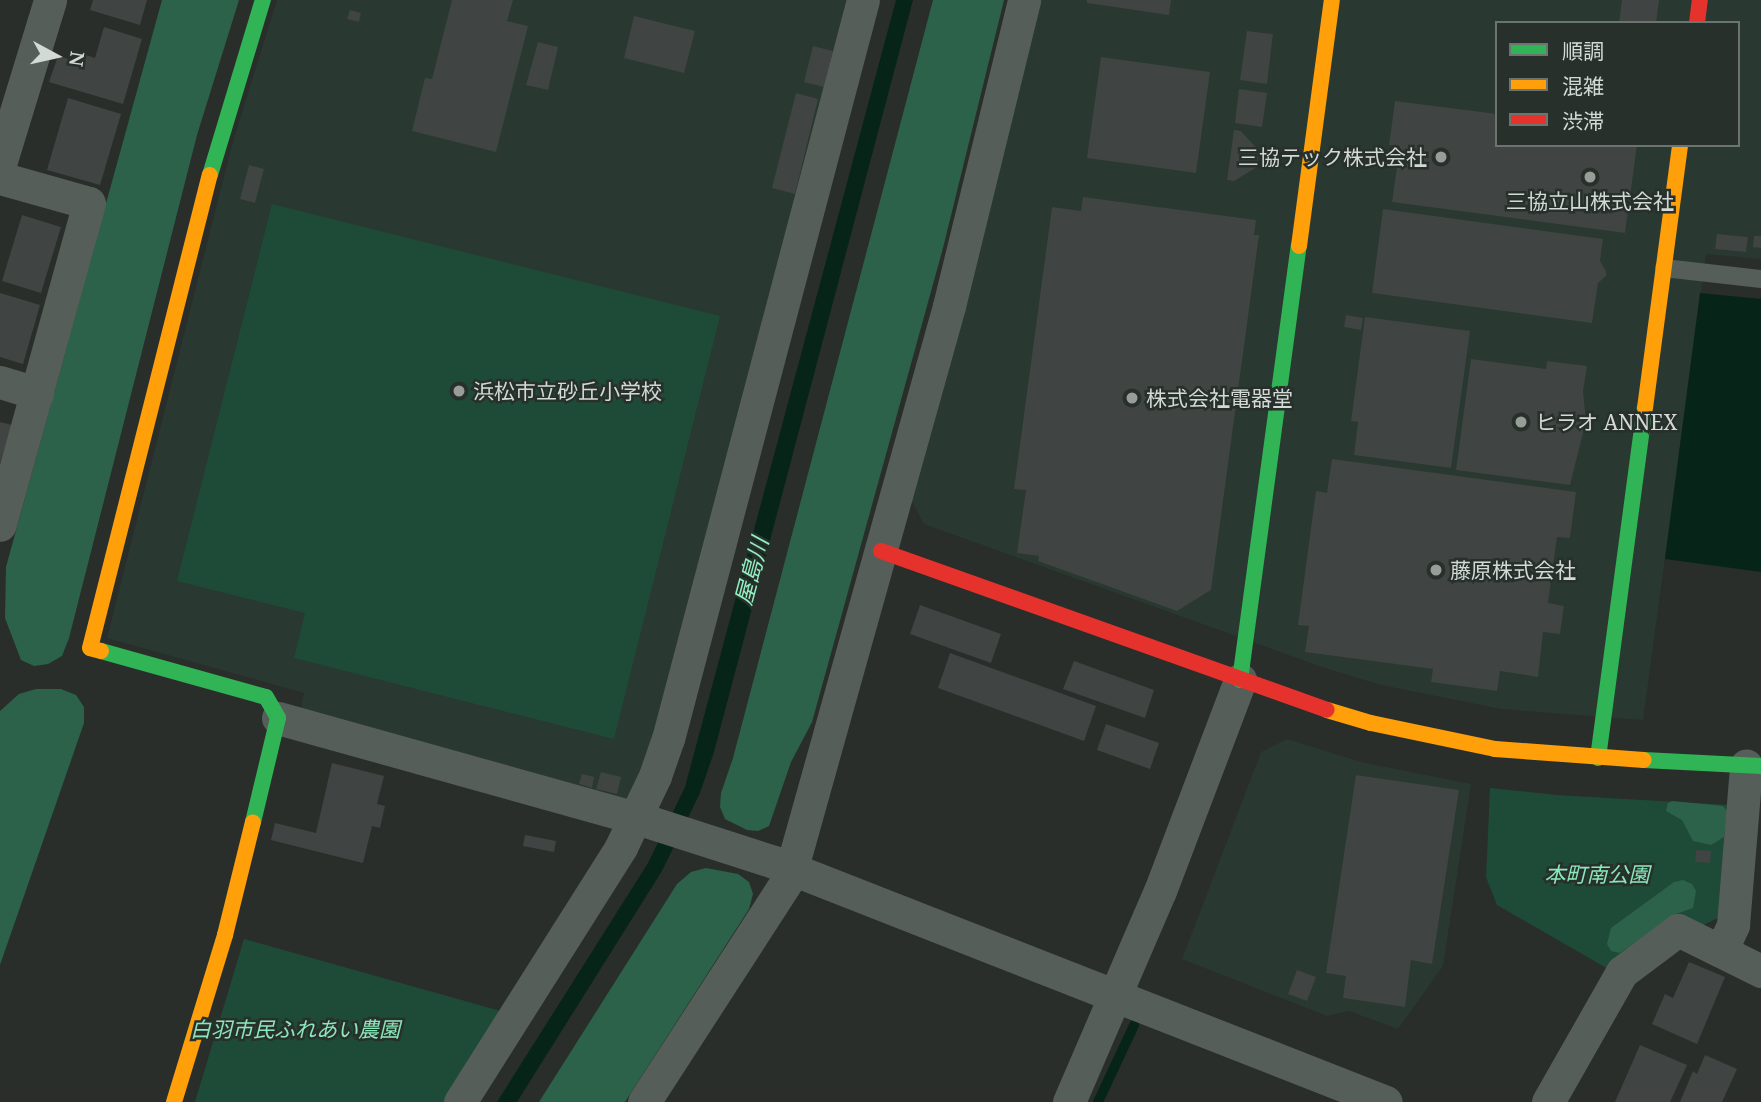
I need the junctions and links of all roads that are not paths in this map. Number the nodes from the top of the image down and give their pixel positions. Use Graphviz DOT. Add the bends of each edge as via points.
graph roads {
  1 [pos="50,0"];
  2 [pos="262,0"];
  3 [pos="863,0"];
  4 [pos="1024,0"];
  5 [pos="1332,0"];
  6 [pos="1700,0"];
  7 [pos="1697,21"];
  8 [pos="1680,147"];
  9 [pos="0,164"];
  10 [pos="0,178"];
  11 [pos="1664,268"];
  12 [pos="1761,279"];
  13 [pos="0,382"];
  14 [pos="37,393"];
  15 [pos="0,525"];
  16 [pos="881,551"];
  17 [pos="1240,680"];
  18 [pos="278,718"];
  19 [pos="1598,758"];
  20 [pos="1753,766"];
  21 [pos="644,821"];
  22 [pos="792,869"];
  23 [pos="1721,951"];
  24 [pos="1761,971"];
  25 [pos="1114,995"];
  26 [pos="174,1102"];
  27 [pos="460,1102"];
  28 [pos="645,1102"];
  29 [pos="1069,1102"];
  30 [pos="1386,1102"];
  31 [pos="1548,1102"];
  1 -- 9 [label="street"];
  2 -- 18 [label="street" via="219,141 90,648 266,697"];
  3 -- 21 [label="street"];
  4 -- 16 [label="street" via="976,201"];
  5 -- 17 [label="street"];
  6 -- 7 [label="street"];
  8 -- 11 [label="street"];
  10 -- 14 [label="street" via="89,203"];
  11 -- 12 [label="lane"];
  11 -- 19 [label="street"];
  13 -- 14 [label="street"];
  14 -- 15 [label="street"];
  16 -- 17 [label="street"];
  16 -- 22 [label="street"];
  17 -- 19 [label="street" via="1370,723 1433,738"];
  17 -- 25 [label="street" via="1160,891"];
  18 -- 21 [label="street"];
  18 -- 26 [label="street" via="225,935"];
  19 -- 20 [label="street"];
  20 -- 23 [label="street" via="1733,925"];
  21 -- 22 [label="street"];
  21 -- 27 [label="street"];
  22 -- 25 [label="street"];
  22 -- 28 [label="street"];
  23 -- 24 [label="street"];
  23 -- 31 [label="street" via="1678,930 1622,972"];
  25 -- 29 [label="street"];
  25 -- 30 [label="street"];
}
